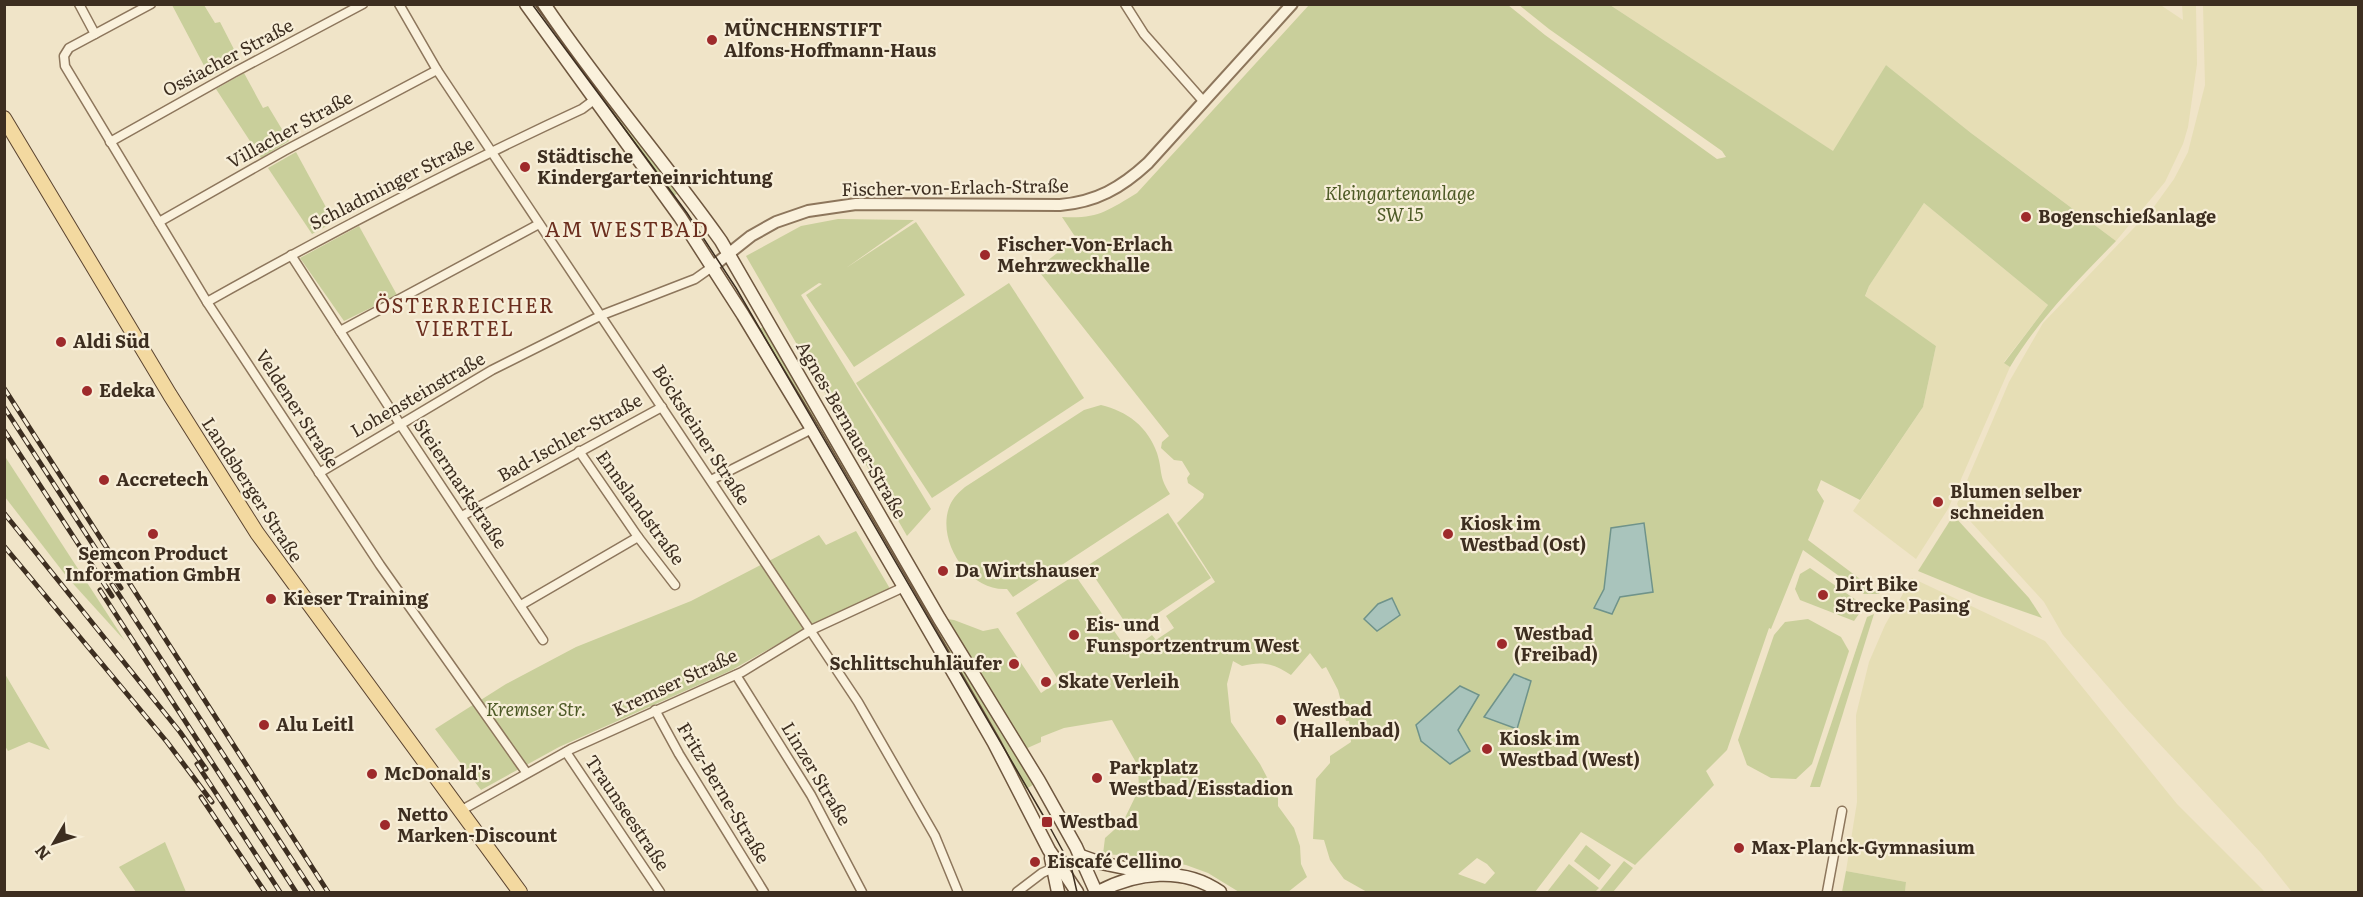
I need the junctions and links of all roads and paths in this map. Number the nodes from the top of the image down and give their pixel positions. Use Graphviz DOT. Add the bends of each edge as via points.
graph roads {
  1 [pos="79,4"];
  2 [pos="151,4"];
  3 [pos="363,4"];
  4 [pos="399,4"];
  5 [pos="526,4"];
  6 [pos="544,4"];
  7 [pos="1125,4"];
  8 [pos="1292,4"];
  9 [pos="95,34"];
  10 [pos="438,70"];
  11 [pos="594,100"];
  12 [pos="1204,102"];
  13 [pos="4,118"];
  14 [pos="110,142"];
  15 [pos="492,151"];
  16 [pos="159,222"];
  17 [pos="539,224"];
  18 [pos="728,254"];
  19 [pos="291,255"];
  20 [pos="712,267"];
  21 [pos="207,302"];
  22 [pos="602,315"];
  23 [pos="340,332"];
  24 [pos="662,407"];
  25 [pos="400,424"];
  26 [pos="812,429"];
  27 [pos="579,451"];
  28 [pos="319,473"];
  29 [pos="711,480"];
  30 [pos="462,516"];
  31 [pos="638,537"];
  32 [pos="675,585"];
  33 [pos="904,587"];
  34 [pos="521,605"];
  35 [pos="811,630"];
  36 [pos="543,640"];
  37 [pos="736,675"];
  38 [pos="655,710"];
  39 [pos="566,752"];
  40 [pos="526,772"];
  41 [pos="460,811"];
  42 [pos="1842,811"];
  43 [pos="1050,850"];
  44 [pos="1081,856"];
  45 [pos="1053,868"];
  46 [pos="1157,874"];
  47 [pos="520,892"];
  48 [pos="660,892"];
  49 [pos="764,892"];
  50 [pos="862,892"];
  51 [pos="958,892"];
  52 [pos="1017,892"];
  53 [pos="1058,892"];
  54 [pos="1077,892"];
  55 [pos="1097,892"];
  56 [pos="1220,892"];
  57 [pos="1827,892"];
  1 -- 9 [label="street"];
  2 -- 9 [label="street"];
  3 -- 14 [label="street, Ossiacher Straße"];
  4 -- 10 [label="street, Böcksteiner Straße"];
  5 -- 11 [label="main road, Agnes-Bernauer-Straße"];
  6 -- 18 [label="main road, Agnes-Bernauer-Straße" via="681,185"];
  7 -- 12 [label="street" via="1144,34"];
  8 -- 12 [label="street, Fischer-von-Erlach-Straße"];
  9 -- 14 [label="street, Veldener Straße" via="69,48 65,66"];
  10 -- 15 [label="street, Böcksteiner Straße"];
  10 -- 16 [label="street, Villacher Straße"];
  11 -- 15 [label="street, Schladminger Straße"];
  11 -- 20 [label="main road, Agnes-Bernauer-Straße"];
  12 -- 18 [label="street, Fischer-von-Erlach-Straße" via="1148,164 1100,197 1060,205 840,205 808,210 776,222"];
  13 -- 41 [label="main road, Landsberger Straße" via="253,527"];
  14 -- 16 [label="street, Veldener Straße"];
  15 -- 17 [label="street, Böcksteiner Straße"];
  15 -- 19 [label="street, Schladminger Straße"];
  16 -- 21 [label="street, Veldener Straße"];
  17 -- 22 [label="street, Böcksteiner Straße"];
  17 -- 23 [label="street"];
  18 -- 20 [label="street, Lohensteinstraße"];
  18 -- 44 [label="main road, Agnes-Bernauer-Straße"];
  19 -- 21 [label="street, Schladminger Straße"];
  19 -- 23 [label="street, Steiermarkstraße"];
  20 -- 22 [label="street, Lohensteinstraße" via="695,279"];
  20 -- 26 [label="main road, Agnes-Bernauer-Straße"];
  21 -- 28 [label="street, Veldener Straße"];
  22 -- 24 [label="street, Böcksteiner Straße"];
  22 -- 25 [label="street, Lohensteinstraße" via="492,370"];
  23 -- 25 [label="street, Steiermarkstraße"];
  24 -- 27 [label="street, Bad-Ischler-Straße"];
  24 -- 29 [label="street, Böcksteiner Straße"];
  25 -- 28 [label="street, Lohensteinstraße"];
  25 -- 30 [label="street, Steiermarkstraße"];
  26 -- 29 [label="street"];
  26 -- 33 [label="main road, Agnes-Bernauer-Straße"];
  27 -- 30 [label="street, Bad-Ischler-Straße"];
  27 -- 31 [label="street, Ennslandstraße"];
  28 -- 40 [label="street, Veldener Straße"];
  29 -- 35 [label="street, Böcksteiner Straße"];
  30 -- 34 [label="street, Steiermarkstraße"];
  31 -- 32 [label="street, Ennslandstraße"];
  31 -- 34 [label="street"];
  33 -- 35 [label="street, Kremser Straße"];
  33 -- 43 [label="main road, Agnes-Bernauer-Straße"];
  34 -- 36 [label="street, Steiermarkstraße"];
  35 -- 37 [label="street, Kremser Straße"];
  35 -- 51 [label="street, Böcksteiner Straße" via="902,776 935,836"];
  37 -- 38 [label="street, Kremser Straße"];
  37 -- 50 [label="street, Linzer Straße" via="812,795"];
  38 -- 39 [label="street, Kremser Straße"];
  38 -- 49 [label="street, Fritz-Berne-Straße"];
  39 -- 40 [label="street, Kremser Straße"];
  39 -- 48 [label="street, Traunseestraße"];
  40 -- 41 [label="street, Kremser Straße"];
  41 -- 47 [label="main road, Landsberger Straße"];
  42 -- 57 [label="street"];
  43 -- 45 [label="main road, Agnes-Bernauer-Straße"];
  43 -- 54 [label="main road, Agnes-Bernauer-Straße"];
  44 -- 46 [label="main road"];
  44 -- 55 [label="main road, Agnes-Bernauer-Straße"];
  45 -- 52 [label="street"];
  45 -- 53 [label="main road, Agnes-Bernauer-Straße"];
  46 -- 55 [label="main road" via="1122,881"];
  46 -- 56 [label="main road" via="1189,878"];
}
